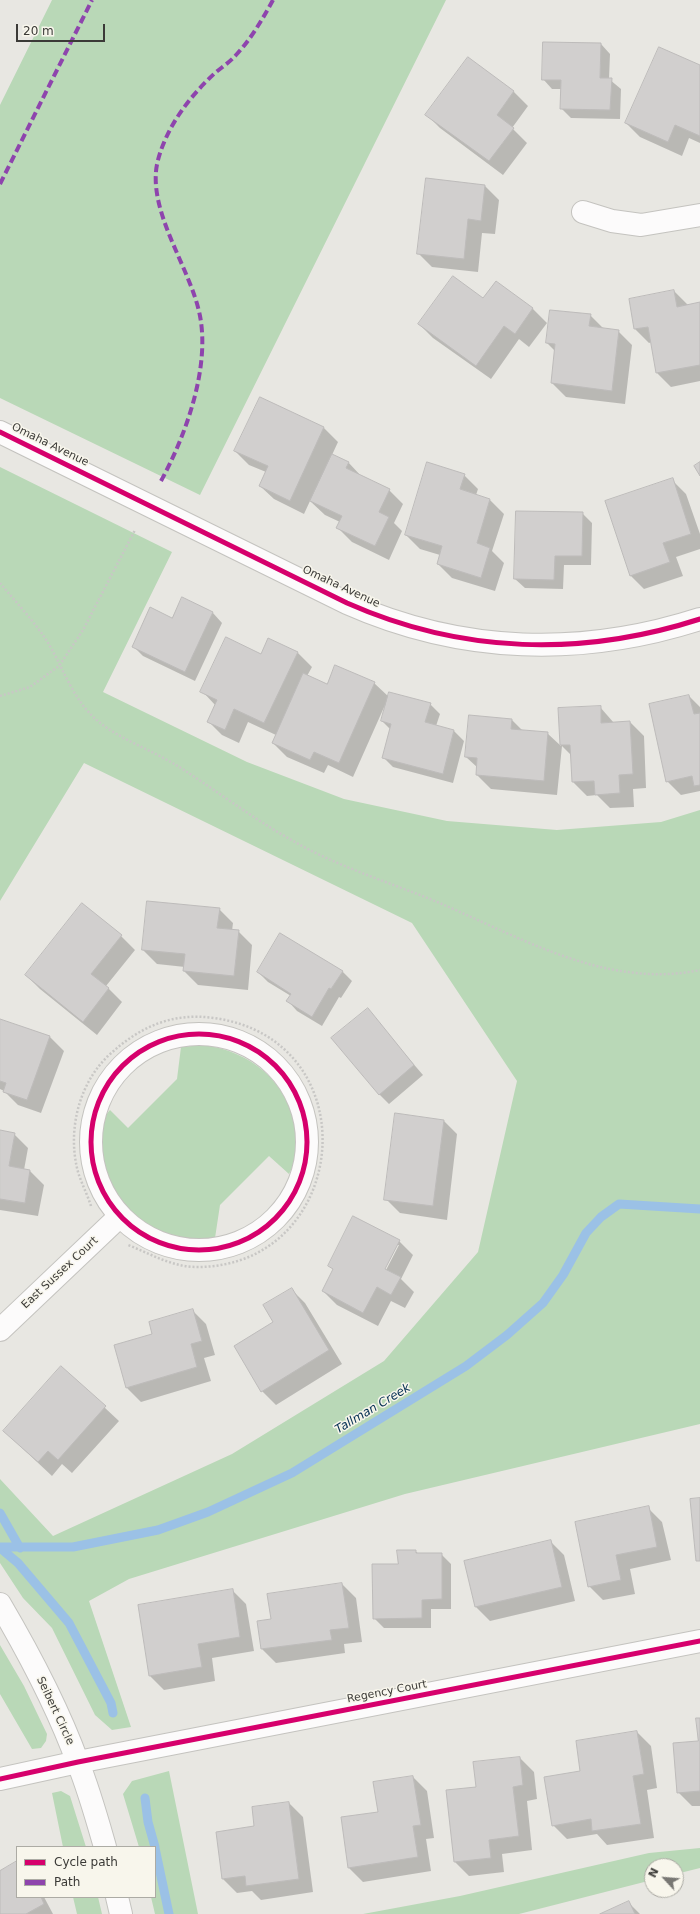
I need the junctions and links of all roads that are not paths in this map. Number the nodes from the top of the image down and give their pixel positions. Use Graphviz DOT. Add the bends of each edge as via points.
graph roads {
  1 [pos="584,212"];
  2 [pos="700,215"];
  3 [pos="0,432"];
  4 [pos="700,619"];
  5 [pos="120,1216"];
  6 [pos="0,1330"];
  7 [pos="0,1604"];
  8 [pos="700,1641"];
  9 [pos="78,1762"];
  10 [pos="0,1779"];
  11 [pos="105,1846"];
  12 [pos="117,1898"];
  13 [pos="121,1914"];
  1 -- 2 [label="street" via="612,221 641,225"];
  3 -- 4 [label="street, Omaha Avenue" via="347,603 431,631 490,642 547,645 613,641"];
  5 -- 5 [label="street" via="133,1228 165,1245 201,1250 236,1244 267,1226 291,1199 299,1183 307,1148 304,1112 288,1080 277,1066 263,1054 238,1040 215,1034 197,1033 162,1040 131,1058 108,1084 94,1117 91,1135 94,1170 106,1197"];
  5 -- 6 [label="street, East Sussex Court"];
  7 -- 9 [label="street, Seibert Circle" via="42,1682"];
  8 -- 9 [label="street, Regency Court"];
  9 -- 10 [label="street, Regency Court"];
  9 -- 11 [label="street, Seibert Circle"];
  12 -- 13 [label="street"];
}
